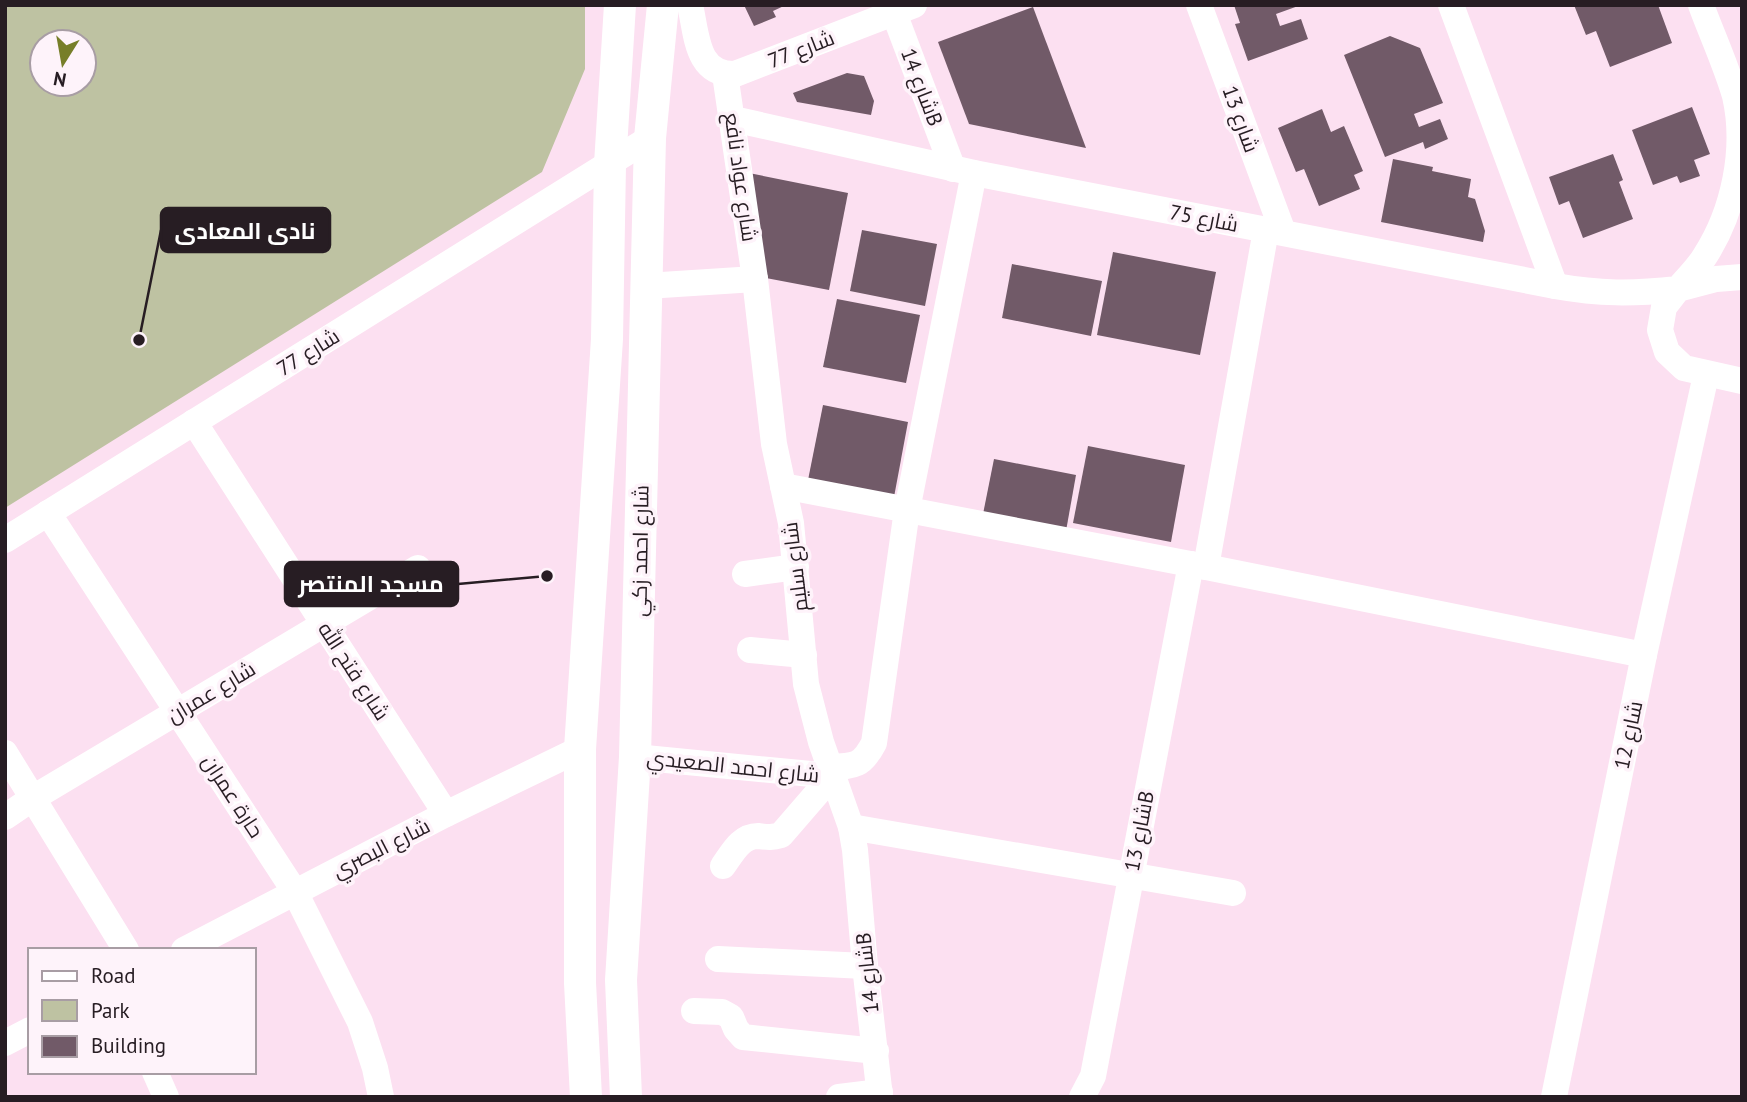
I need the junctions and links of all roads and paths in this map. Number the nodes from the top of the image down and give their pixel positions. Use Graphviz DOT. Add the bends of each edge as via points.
graph roads {
  1 [pos="620,5"];
  2 [pos="663,5"];
  3 [pos="691,5"];
  4 [pos="1199,5"];
  5 [pos="1451,5"];
  6 [pos="1701,5"];
  7 [pos="899,8"];
  8 [pos="725,75"];
  9 [pos="733,119"];
  10 [pos="650,138"];
  11 [pos="610,164"];
  12 [pos="963,171"];
  13 [pos="1275,231"];
  14 [pos="1742,277"];
  15 [pos="755,279"];
  16 [pos="646,286"];
  17 [pos="1555,286"];
  18 [pos="1678,289"];
  19 [pos="1706,375"];
  20 [pos="1742,381"];
  21 [pos="194,422"];
  22 [pos="783,486"];
  23 [pos="907,510"];
  24 [pos="48,513"];
  25 [pos="5,540"];
  26 [pos="1198,565"];
  27 [pos="796,566"];
  28 [pos="418,568"];
  29 [pos="745,574"];
  30 [pos="324,625"];
  31 [pos="750,650"];
  32 [pos="1644,654"];
  33 [pos="804,655"];
  34 [pos="178,712"];
  35 [pos="580,749"];
  36 [pos="5,752"];
  37 [pos="635,757"];
  38 [pos="831,772"];
  39 [pos="33,798"];
  40 [pos="446,814"];
  41 [pos="5,817"];
  42 [pos="853,838"];
  43 [pos="723,866"];
  44 [pos="1131,876"];
  45 [pos="295,892"];
  46 [pos="1233,893"];
  47 [pos="126,948"];
  48 [pos="188,948"];
  49 [pos="719,959"];
  50 [pos="865,965"];
  51 [pos="694,1011"];
  52 [pos="876,1051"];
  53 [pos="156,1074"];
  54 [pos="880,1094"];
  55 [pos="166,1097"];
  56 [pos="381,1097"];
  57 [pos="586,1097"];
  58 [pos="626,1097"];
  59 [pos="839,1097"];
  60 [pos="1082,1097"];
  61 [pos="1554,1097"];
  1 -- 11 [label="street, شارع احمد زكي"];
  2 -- 10 [label="street, شارع احمد زكي"];
  3 -- 8 [label="street" via="706,62"];
  4 -- 13 [label="street, شارع 13"];
  5 -- 17 [label="street"];
  6 -- 18 [label="street" via="1735,97 1740,139 1736,180 1724,220 1704,257"];
  7 -- 8 [label="street, شارع 77"];
  7 -- 12 [label="street, شارع 14B"];
  8 -- 9 [label="street, شارع عواد نافع"];
  9 -- 12 [label="street, شارع 75"];
  9 -- 15 [label="street, شارع عواد نافع"];
  10 -- 11 [label="street, شارع 77"];
  10 -- 16 [label="street, شارع احمد زكي"];
  11 -- 21 [label="street, شارع 77"];
  11 -- 35 [label="street, شارع احمد زكي" via="607,339"];
  12 -- 13 [label="street, شارع 75"];
  12 -- 23 [label="street, شارع احمد الصعيدي"];
  13 -- 17 [label="street, شارع 75"];
  13 -- 26 [label="street, شارع 13B"];
  14 -- 18 [label="street, شارع 75"];
  15 -- 16 [label="street"];
  15 -- 22 [label="street, شارع سليم"];
  16 -- 37 [label="street, شارع احمد زكي"];
  17 -- 18 [label="street, شارع 75" via="1629,295"];
  18 -- 19 [label="street" via="1664,307 1660,330 1667,352 1684,368"];
  19 -- 20 [label="street"];
  19 -- 32 [label="street, شارع 12"];
  21 -- 24 [label="street, شارع 77"];
  21 -- 30 [label="street, شارع فتح الله"];
  22 -- 23 [label="street"];
  22 -- 27 [label="street, شارع سليم"];
  23 -- 26 [label="street"];
  23 -- 38 [label="street, شارع احمد الصعيدي" via="874,743 854,766"];
  24 -- 25 [label="street, شارع 77"];
  24 -- 34 [label="street, حارة عمران"];
  26 -- 32 [label="street"];
  26 -- 44 [label="street, شارع 13B"];
  27 -- 29 [label="street"];
  27 -- 33 [label="street, شارع سليم"];
  28 -- 30 [label="street, شارع عمران"];
  30 -- 34 [label="street, شارع عمران"];
  30 -- 40 [label="street, شارع فتح الله"];
  31 -- 33 [label="street"];
  32 -- 61 [label="street, شارع 12"];
  33 -- 38 [label="street, شارع سليم" via="806,684"];
  34 -- 39 [label="street, شارع عمران"];
  34 -- 45 [label="street, حارة عمران"];
  35 -- 40 [label="street, شارع البصري"];
  35 -- 57 [label="street, شارع احمد زكي" via="580,983"];
  36 -- 39 [label="street"];
  37 -- 38 [label="street, شارع احمد الصعيدي"];
  37 -- 58 [label="street, شارع احمد زكي" via="621,980"];
  38 -- 42 [label="street, شارع سليم"];
  38 -- 43 [label="street" via="781,835 746,838"];
  39 -- 41 [label="street, شارع عمران"];
  39 -- 47 [label="street"];
  40 -- 45 [label="street, شارع البصري"];
  42 -- 44 [label="street"];
  42 -- 50 [label="street, شارع 14B"];
  44 -- 46 [label="street"];
  44 -- 60 [label="street, شارع 13B" via="1093,1076"];
  45 -- 48 [label="street, شارع البصري"];
  45 -- 56 [label="street, حارة عمران" via="360,1022"];
  49 -- 50 [label="street"];
  50 -- 52 [label="street, شارع 14B"];
  51 -- 52 [label="street" via="732,1017 743,1037"];
  52 -- 54 [label="street, شارع 14B"];
  53 -- 55 [label="street"];
  54 -- 59 [label="street"];
}
